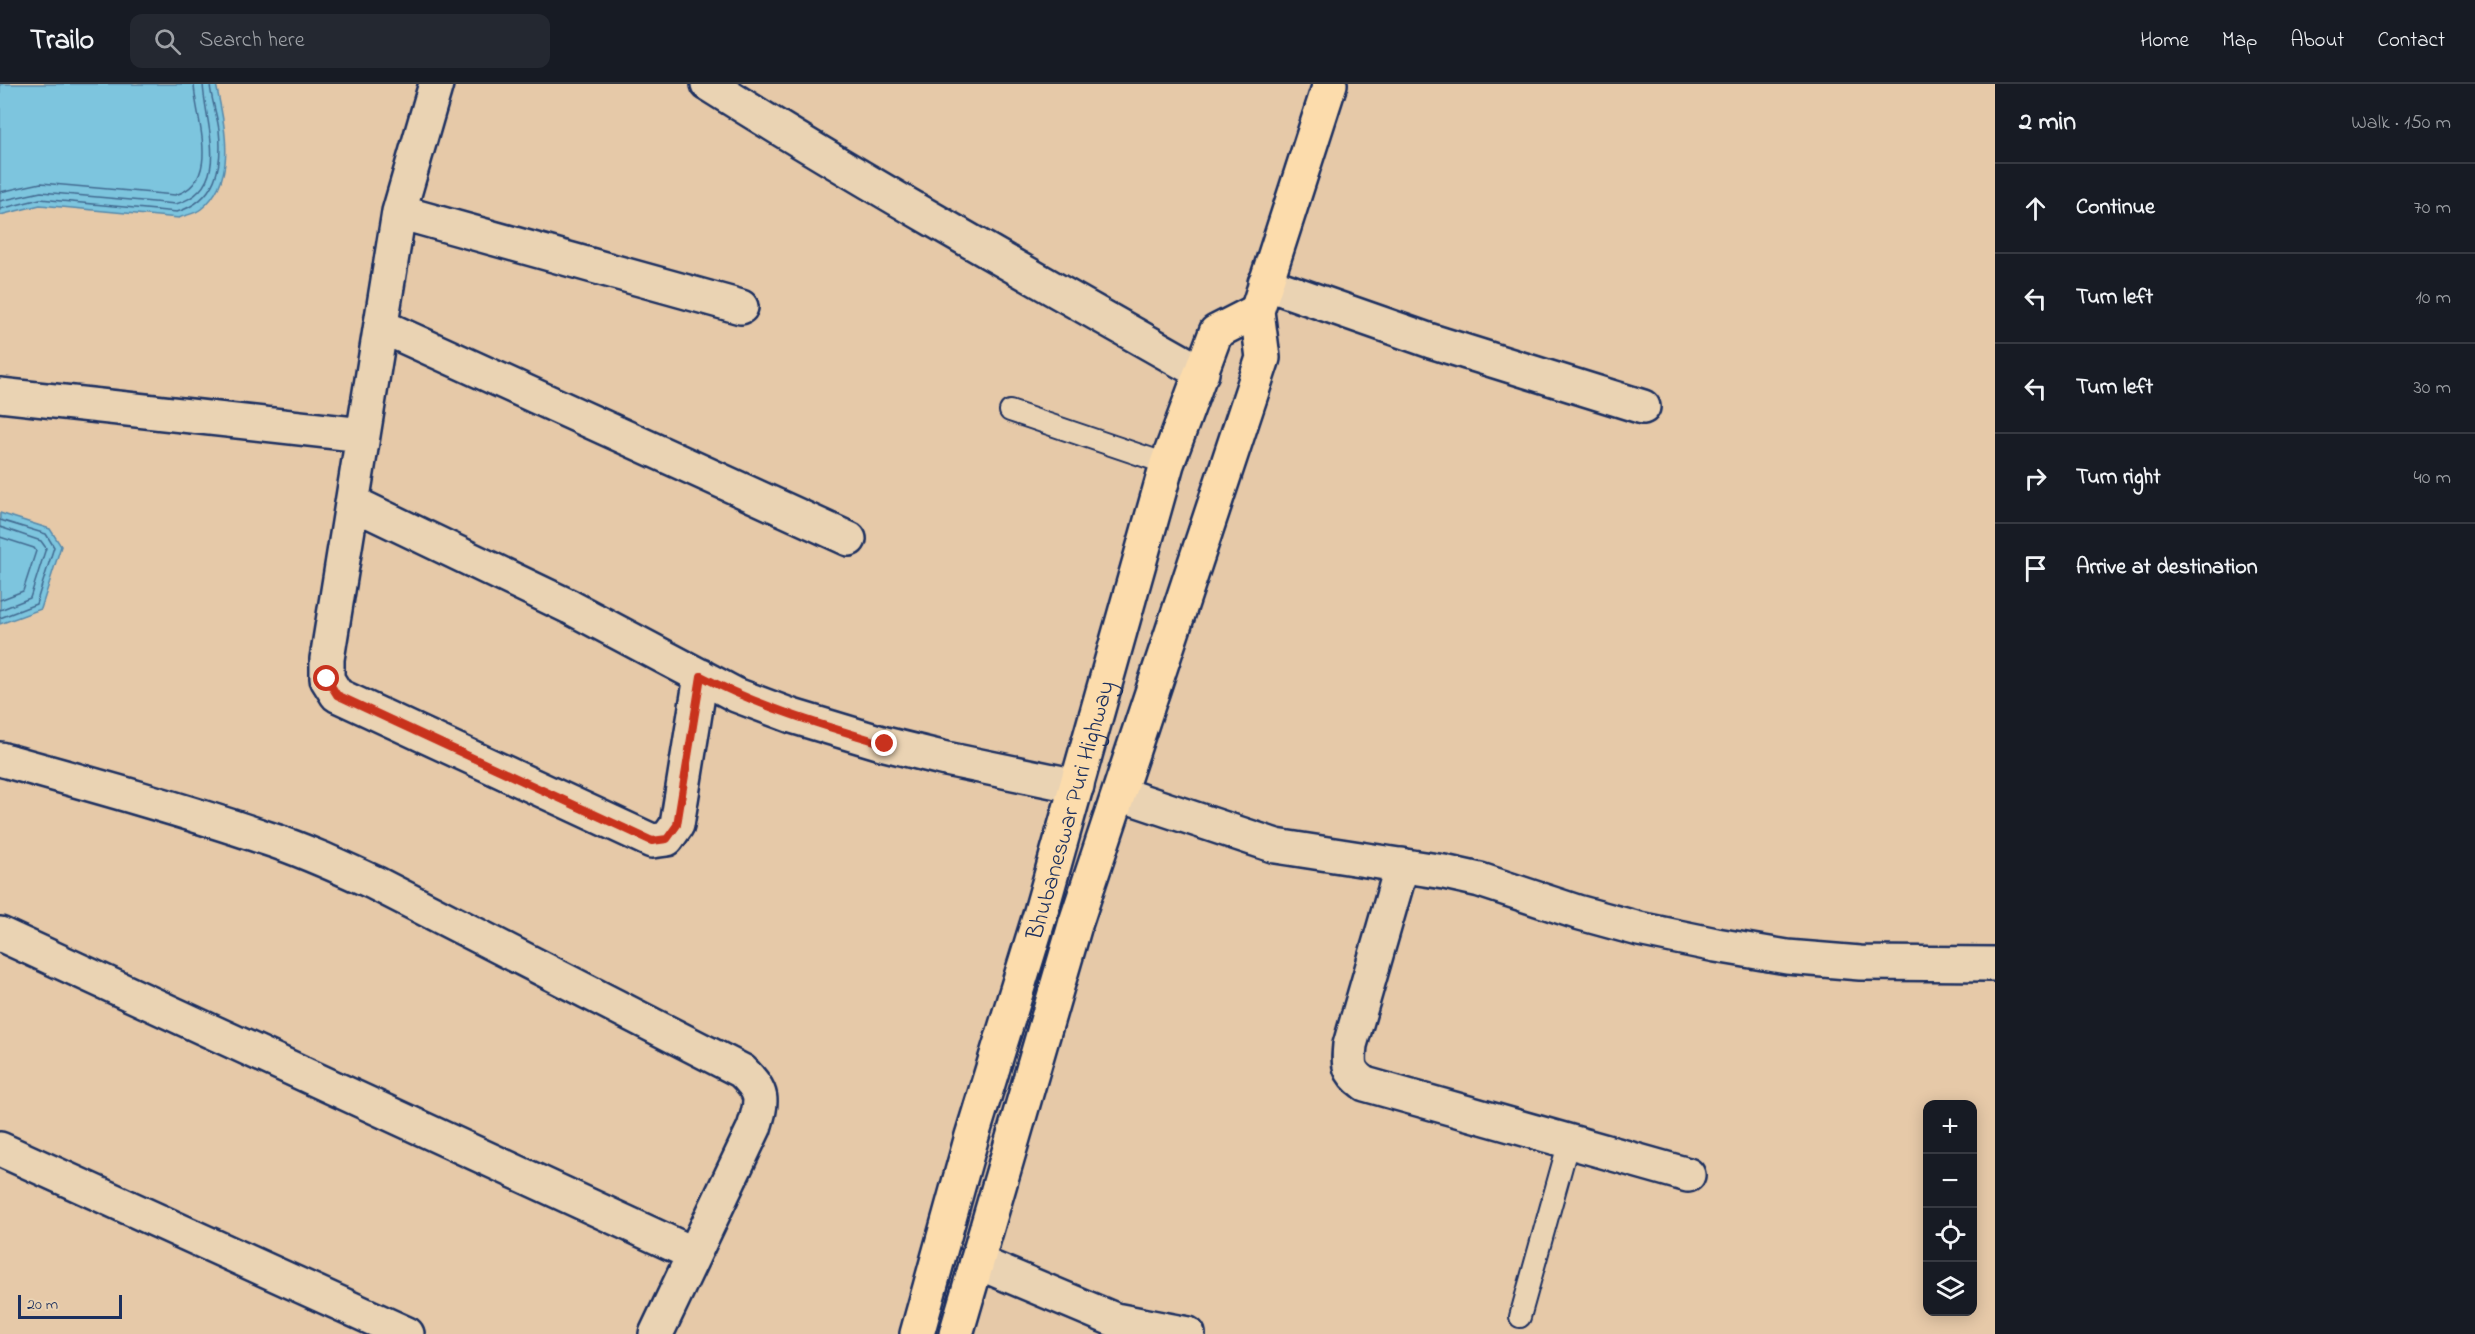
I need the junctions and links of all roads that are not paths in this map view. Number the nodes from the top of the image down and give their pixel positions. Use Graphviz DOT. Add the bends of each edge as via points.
graph roads {
  1 [pos="436,84"];
  2 [pos="708,84"];
  3 [pos="1330,84"];
  4 [pos="399,212"];
  5 [pos="1261,297"];
  6 [pos="741,307"];
  7 [pos="381,326"];
  8 [pos="1202,373"];
  9 [pos="0,395"];
  10 [pos="1643,407"];
  11 [pos="1010,411"];
  12 [pos="363,435"];
  13 [pos="1167,464"];
  14 [pos="353,503"];
  15 [pos="849,538"];
  16 [pos="701,676"];
  17 [pos="0,759"];
  18 [pos="1077,786"];
  19 [pos="1120,794"];
  20 [pos="1402,865"];
  21 [pos="1040,915"];
  22 [pos="1076,925"];
  23 [pos="0,934"];
  24 [pos="1995,964"];
  25 [pos="1569,1141"];
  26 [pos="0,1149"];
  27 [pos="1688,1174"];
  28 [pos="694,1254"];
  29 [pos="977,1262"];
  30 [pos="1520,1317"];
  31 [pos="407,1334"];
  32 [pos="656,1334"];
  33 [pos="917,1334"];
  34 [pos="956,1334"];
  35 [pos="1188,1334"];
  1 -- 4 [label="street"];
  2 -- 8 [label="street" via="983,250"];
  3 -- 5 [label="highway, Bhubaneswar Puri Highway"];
  4 -- 6 [label="street"];
  4 -- 7 [label="street"];
  5 -- 8 [label="highway, Bhubaneswar Puri Highway" via="1216,332"];
  5 -- 10 [label="street" via="1431,341"];
  5 -- 19 [label="highway, Bhubaneswar Puri Highway" via="1263,358"];
  7 -- 12 [label="street"];
  7 -- 15 [label="street"];
  8 -- 13 [label="highway, Bhubaneswar Puri Highway"];
  9 -- 12 [label="street"];
  11 -- 13 [label="lane"];
  12 -- 14 [label="street"];
  13 -- 18 [label="highway, Bhubaneswar Puri Highway"];
  14 -- 16 [label="street"];
  14 -- 16 [label="street" via="327,659 327,679 337,695 652,841 667,839 677,825"];
  16 -- 18 [label="street" via="736,695 874,741"];
  17 -- 28 [label="street" via="316,856 742,1071 757,1086 761,1105"];
  18 -- 21 [label="highway, Bhubaneswar Puri Highway"];
  19 -- 20 [label="street" via="1276,846"];
  19 -- 22 [label="highway, Bhubaneswar Puri Highway"];
  20 -- 24 [label="street" via="1480,880 1618,924 1787,957 1860,963"];
  20 -- 25 [label="street" via="1350,1045 1348,1062 1353,1075 1365,1084"];
  21 -- 22 [label="highway"];
  21 -- 33 [label="highway, Bhubaneswar Puri Highway"];
  22 -- 29 [label="highway, Bhubaneswar Puri Highway"];
  23 -- 28 [label="street"];
  25 -- 27 [label="street"];
  25 -- 30 [label="lane"];
  26 -- 31 [label="street"];
  28 -- 32 [label="street"];
  29 -- 34 [label="highway, Bhubaneswar Puri Highway"];
  29 -- 35 [label="street" via="1115,1320"];
}
